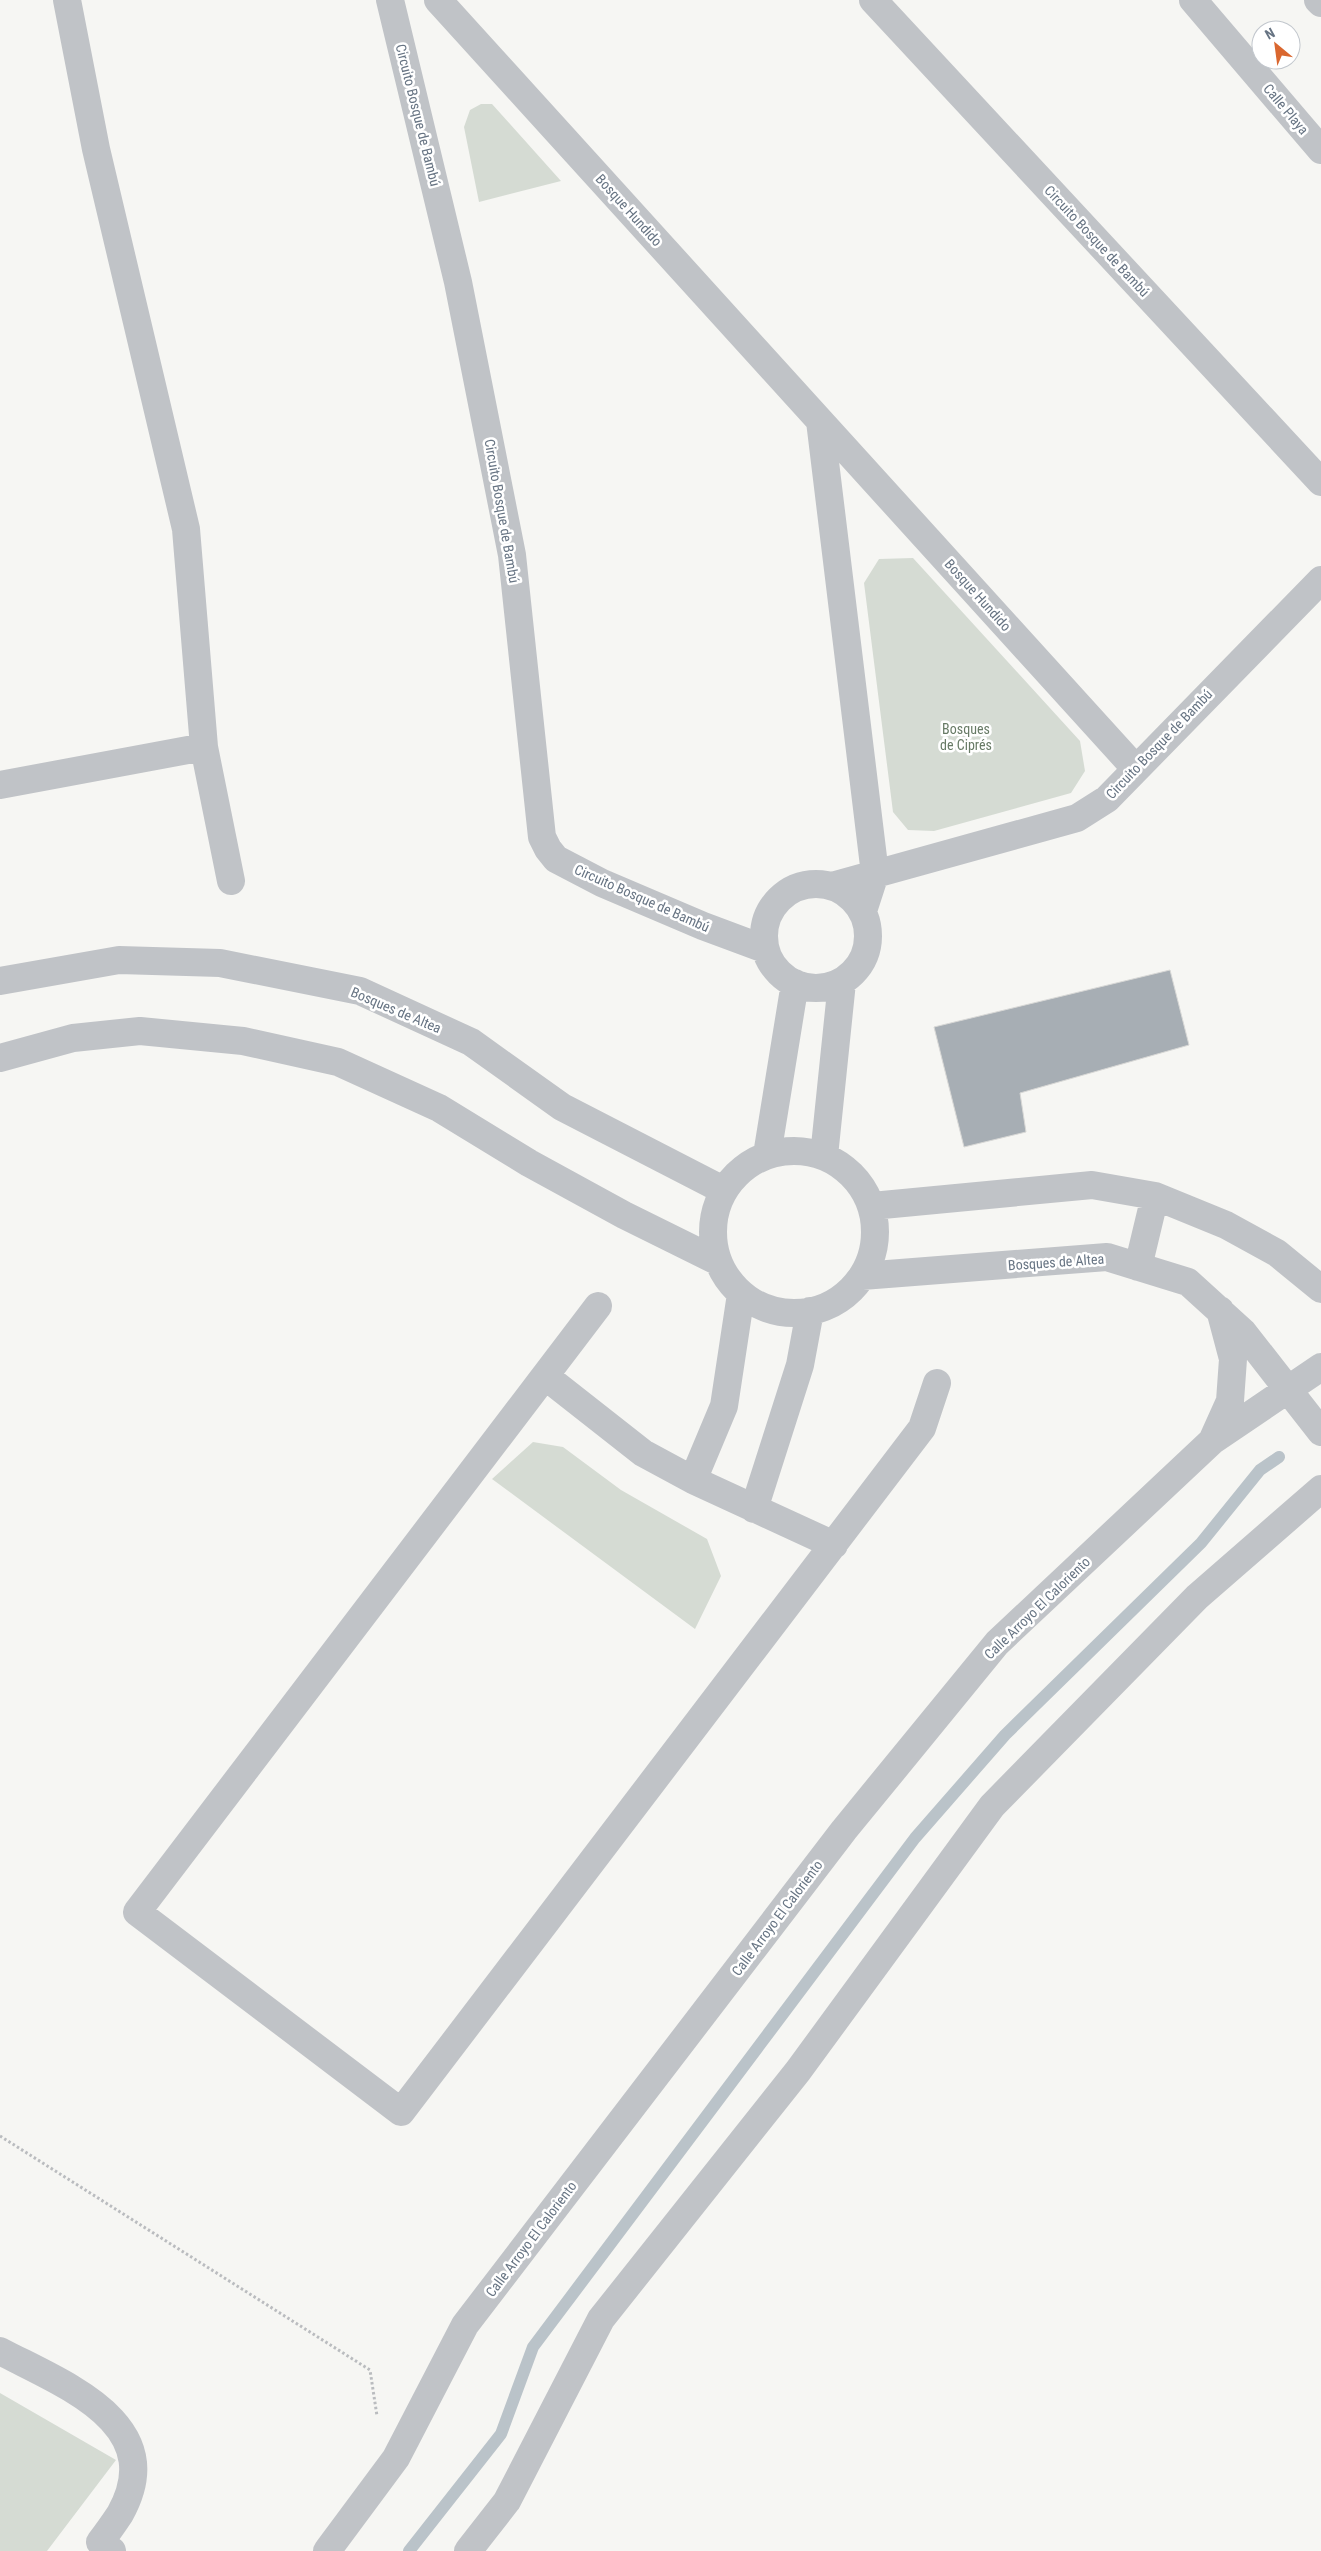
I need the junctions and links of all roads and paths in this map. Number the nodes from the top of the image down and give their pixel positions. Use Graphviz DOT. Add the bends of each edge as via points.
graph roads {
  1 [pos="66,0"];
  2 [pos="390,0"];
  3 [pos="438,0"];
  4 [pos="873,0"];
  5 [pos="1193,0"];
  6 [pos="1318,0"];
  7 [pos="1321,3"];
  8 [pos="1321,150"];
  9 [pos="820,421"];
  10 [pos="1321,482"];
  11 [pos="1321,580"];
  12 [pos="204,747"];
  13 [pos="1135,768"];
  14 [pos="0,785"];
  15 [pos="875,874"];
  16 [pos="231,881"];
  17 [pos="832,886"];
  18 [pos="771,910"];
  19 [pos="863,911"];
  20 [pos="703,926"];
  21 [pos="765,949"];
  22 [pos="0,981"];
  23 [pos="842,982"];
  24 [pos="795,983"];
  25 [pos="0,1058"];
  26 [pos="766,1155"];
  27 [pos="824,1156"];
  28 [pos="723,1190"];
  29 [pos="1154,1196"];
  30 [pos="872,1206"];
  31 [pos="1277,1253"];
  32 [pos="717,1260"];
  33 [pos="1321,1265"];
  34 [pos="1138,1267"];
  35 [pos="862,1276"];
  36 [pos="1321,1290"];
  37 [pos="741,1294"];
  38 [pos="598,1306"];
  39 [pos="1220,1310"];
  40 [pos="810,1311"];
  41 [pos="1321,1367"];
  42 [pos="545,1376"];
  43 [pos="937,1382"];
  44 [pos="1288,1390"];
  45 [pos="1321,1432"];
  46 [pos="1212,1440"];
  47 [pos="693,1480"];
  48 [pos="1321,1489"];
  49 [pos="754,1510"];
  50 [pos="834,1545"];
  51 [pos="0,2136"];
  52 [pos="0,2351"];
  53 [pos="396,2458"];
  54 [pos="102,2548"];
  55 [pos="327,2551"];
  56 [pos="468,2551"];
  1 -- 12 [label="street" via="96,149 186,528"];
  2 -- 20 [label="street, Circuito Bosque de Bambú" via="458,282 512,555 542,837 548,849 564,863 602,883"];
  3 -- 9 [label="street, Bosque Hundido"];
  4 -- 10 [label="street, Circuito Bosque de Bambú"];
  5 -- 8 [label="street, Calle Playa"];
  6 -- 7 [label="street"];
  9 -- 13 [label="street, Bosque Hundido"];
  9 -- 15 [label="street"];
  11 -- 13 [label="street, Circuito Bosque de Bambú"];
  12 -- 14 [label="street"];
  12 -- 16 [label="street"];
  13 -- 15 [label="street, Circuito Bosque de Bambú" via="1107,799 1077,818"];
  15 -- 17 [label="street, Circuito Bosque de Bambú"];
  15 -- 19 [label="street"];
  17 -- 18 [label="street" via="814,883 797,887 782,896"];
  17 -- 19 [label="street" via="845,891"];
  18 -- 20 [label="street" via="739,922"];
  18 -- 21 [label="street" via="764,936"];
  19 -- 23 [label="street" via="869,943 855,972"];
  20 -- 21 [label="street, Circuito Bosque de Bambú"];
  21 -- 24 [label="street" via="776,969"];
  22 -- 28 [label="street, Bosques de Altea" via="119,960 220,963 360,991 471,1042 562,1107"];
  23 -- 24 [label="street" via="818,987"];
  23 -- 27 [label="street"];
  24 -- 26 [label="street"];
  25 -- 32 [label="street" via="73,1038 140,1031 242,1041 338,1062 439,1108 529,1163 624,1215"];
  26 -- 27 [label="street" via="786,1150"];
  26 -- 28 [label="street" via="750,1163"];
  27 -- 30 [label="street" via="845,1168 861,1185"];
  28 -- 32 [label="street" via="714,1213 712,1237"];
  29 -- 30 [label="street" via="1092,1185"];
  29 -- 31 [label="street" via="1226,1225"];
  29 -- 34 [label="street"];
  30 -- 35 [label="street" via="876,1230 873,1254"];
  31 -- 33 [label="street"];
  31 -- 36 [label="street"];
  32 -- 37 [label="street" via="727,1279"];
  34 -- 35 [label="street, Bosques de Altea" via="1107,1257"];
  34 -- 39 [label="street, Bosques de Altea" via="1188,1282"];
  35 -- 40 [label="street" via="831,1305"];
  37 -- 40 [label="street" via="762,1306 786,1313"];
  37 -- 47 [label="street" via="724,1406"];
  38 -- 42 [label="street"];
  39 -- 44 [label="street, Bosques de Altea" via="1243,1332"];
  39 -- 46 [label="street" via="1233,1359 1230,1401"];
  40 -- 49 [label="street" via="800,1364"];
  41 -- 44 [label="street, Calle Arroyo El Caloriento"];
  42 -- 47 [label="street" via="643,1453"];
  42 -- 50 [label="street" via="137,1912 401,2112"];
  43 -- 50 [label="street" via="922,1428"];
  44 -- 45 [label="street, Bosques de Altea"];
  44 -- 46 [label="street, Calle Arroyo El Caloriento"];
  46 -- 53 [label="street, Calle Arroyo El Caloriento" via="997,1644 844,1830 465,2325"];
  47 -- 49 [label="street"];
  48 -- 56 [label="street" via="1197,1597 992,1806 798,2070 601,2319 507,2501"];
  49 -- 50 [label="street"];
  51 -- 53 [label="path" via="370,2370 378,2426"];
  52 -- 54 [label="street" via="86,2396 104,2409 129,2447 133,2471 120,2512"];
  53 -- 55 [label="street, Calle Arroyo El Caloriento"];
}
